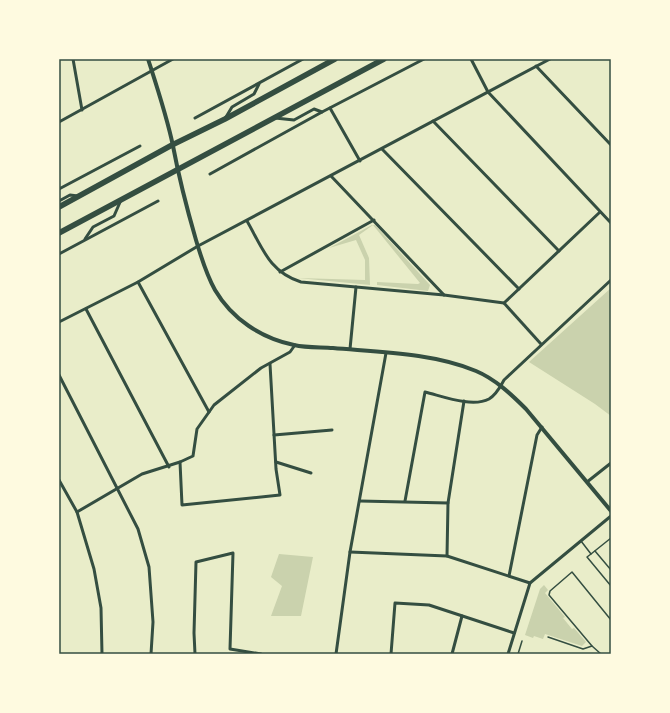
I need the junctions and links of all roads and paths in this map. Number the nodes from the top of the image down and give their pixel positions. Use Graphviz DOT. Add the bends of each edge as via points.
graph roads {
  1 [pos="72,59"];
  2 [pos="148,59"];
  3 [pos="173,59"];
  4 [pos="304,59"];
  5 [pos="335,59"];
  6 [pos="384,59"];
  7 [pos="424,59"];
  8 [pos="471,59"];
  9 [pos="550,59"];
  10 [pos="536,66"];
  11 [pos="152,70"];
  12 [pos="259,84"];
  13 [pos="488,92"];
  14 [pos="330,108"];
  15 [pos="82,110"];
  16 [pos="322,112"];
  17 [pos="195,118"];
  18 [pos="274,118"];
  19 [pos="225,119"];
  20 [pos="433,121"];
  21 [pos="59,122"];
  22 [pos="611,144"];
  23 [pos="172,145"];
  24 [pos="140,146"];
  25 [pos="382,149"];
  26 [pos="360,161"];
  27 [pos="177,170"];
  28 [pos="210,174"];
  29 [pos="331,176"];
  30 [pos="59,189"];
  31 [pos="81,196"];
  32 [pos="59,200"];
  33 [pos="121,200"];
  34 [pos="158,201"];
  35 [pos="59,208"];
  36 [pos="600,212"];
  37 [pos="374,220"];
  38 [pos="247,221"];
  39 [pos="611,223"];
  40 [pos="59,233"];
  41 [pos="84,240"];
  42 [pos="198,246"];
  43 [pos="559,251"];
  44 [pos="59,254"];
  45 [pos="280,272"];
  46 [pos="611,280"];
  47 [pos="138,282"];
  48 [pos="356,287"];
  49 [pos="519,289"];
  50 [pos="444,295"];
  51 [pos="504,303"];
  52 [pos="86,309"];
  53 [pos="59,322"];
  54 [pos="541,344"];
  55 [pos="295,345"];
  56 [pos="350,349"];
  57 [pos="386,353"];
  58 [pos="270,364"];
  59 [pos="59,375"];
  60 [pos="501,387"];
  61 [pos="464,401"];
  62 [pos="209,412"];
  63 [pos="542,427"];
  64 [pos="332,430"];
  65 [pos="274,436"];
  66 [pos="180,462"];
  67 [pos="276,462"];
  68 [pos="611,463"];
  69 [pos="169,466"];
  70 [pos="311,473"];
  71 [pos="59,480"];
  72 [pos="587,482"];
  73 [pos="118,488"];
  74 [pos="360,501"];
  75 [pos="405,501"];
  76 [pos="448,503"];
  77 [pos="611,511"];
  78 [pos="76,512"];
  79 [pos="611,516"];
  80 [pos="611,538"];
  81 [pos="581,541"];
  82 [pos="595,551"];
  83 [pos="350,552"];
  84 [pos="591,554"];
  85 [pos="447,556"];
  86 [pos="611,570"];
  87 [pos="509,576"];
  88 [pos="530,583"];
  89 [pos="611,586"];
  90 [pos="462,616"];
  91 [pos="611,620"];
  92 [pos="514,633"];
  93 [pos="548,638"];
  94 [pos="522,641"];
  95 [pos="592,646"];
  96 [pos="102,654"];
  97 [pos="151,654"];
  98 [pos="195,654"];
  99 [pos="260,654"];
  100 [pos="336,654"];
  101 [pos="391,654"];
  102 [pos="452,654"];
  103 [pos="508,654"];
  104 [pos="518,654"];
  105 [pos="601,654"];
  1 -- 15 [label="street"];
  2 -- 11 [label="street"];
  3 -- 11 [label="street"];
  4 -- 12 [label="street"];
  5 -- 19 [label="highway"];
  6 -- 18 [label="highway"];
  7 -- 14 [label="street"];
  8 -- 13 [label="street"];
  9 -- 10 [label="street"];
  10 -- 13 [label="street"];
  10 -- 22 [label="street"];
  11 -- 15 [label="street"];
  11 -- 23 [label="street"];
  12 -- 17 [label="street"];
  12 -- 19 [label="street" via="254,94 232,107"];
  13 -- 20 [label="street"];
  13 -- 36 [label="street"];
  14 -- 16 [label="street"];
  14 -- 26 [label="street"];
  15 -- 21 [label="street"];
  16 -- 18 [label="street" via="314,109 294,120"];
  16 -- 28 [label="street"];
  18 -- 27 [label="highway"];
  19 -- 23 [label="highway"];
  20 -- 25 [label="street"];
  20 -- 43 [label="street"];
  23 -- 27 [label="street"];
  23 -- 31 [label="highway"];
  24 -- 30 [label="street"];
  25 -- 26 [label="street"];
  25 -- 49 [label="street"];
  26 -- 29 [label="street"];
  27 -- 33 [label="highway"];
  27 -- 42 [label="street"];
  29 -- 37 [label="street"];
  29 -- 38 [label="street"];
  31 -- 32 [label="street" via="70,195"];
  31 -- 35 [label="highway"];
  33 -- 40 [label="highway"];
  33 -- 41 [label="street" via="114,216 93,227"];
  34 -- 41 [label="street"];
  36 -- 39 [label="street"];
  36 -- 43 [label="street"];
  37 -- 45 [label="street"];
  37 -- 50 [label="street"];
  38 -- 42 [label="street"];
  38 -- 45 [label="street" via="271,263"];
  41 -- 44 [label="street"];
  42 -- 47 [label="street"];
  42 -- 55 [label="street" via="209,279 223,303 233,314 257,332"];
  43 -- 49 [label="street"];
  45 -- 48 [label="street" via="301,282"];
  46 -- 54 [label="street"];
  47 -- 52 [label="street"];
  47 -- 62 [label="street"];
  48 -- 50 [label="street"];
  48 -- 56 [label="street"];
  49 -- 51 [label="street"];
  50 -- 51 [label="street"];
  51 -- 54 [label="street"];
  52 -- 53 [label="street"];
  52 -- 69 [label="street"];
  54 -- 60 [label="street" via="504,380"];
  55 -- 56 [label="street"];
  55 -- 58 [label="street" via="290,352"];
  56 -- 57 [label="street"];
  57 -- 60 [label="street" via="441,360 476,371"];
  57 -- 74 [label="street"];
  58 -- 62 [label="street" via="261,368 214,405"];
  58 -- 65 [label="street"];
  59 -- 73 [label="street"];
  60 -- 61 [label="street" via="486,400"];
  60 -- 63 [label="street"];
  61 -- 75 [label="street" via="425,392"];
  61 -- 76 [label="street"];
  62 -- 66 [label="street" via="197,429 193,456"];
  63 -- 72 [label="street"];
  63 -- 87 [label="street" via="537,435"];
  64 -- 65 [label="street"];
  65 -- 67 [label="street"];
  66 -- 67 [label="street" via="182,505 280,495"];
  66 -- 69 [label="street"];
  67 -- 70 [label="street"];
  68 -- 72 [label="street"];
  69 -- 73 [label="street" via="142,474"];
  71 -- 78 [label="street"];
  72 -- 77 [label="street"];
  73 -- 78 [label="street"];
  73 -- 97 [label="street" via="138,530 149,567 153,622"];
  74 -- 75 [label="street"];
  74 -- 83 [label="street"];
  75 -- 76 [label="street"];
  76 -- 85 [label="street"];
  78 -- 96 [label="street" via="94,569 101,608"];
  79 -- 81 [label="street"];
  80 -- 82 [label="lane"];
  81 -- 84 [label="lane"];
  81 -- 88 [label="street"];
  82 -- 84 [label="lane"];
  82 -- 86 [label="lane"];
  83 -- 85 [label="street"];
  83 -- 100 [label="street"];
  84 -- 89 [label="lane" via="587,557"];
  85 -- 87 [label="street"];
  87 -- 88 [label="street"];
  88 -- 92 [label="street"];
  90 -- 92 [label="street"];
  90 -- 101 [label="street" via="429,605 395,603"];
  90 -- 102 [label="street"];
  91 -- 95 [label="lane" via="572,572 550,591 549,595"];
  92 -- 103 [label="street"];
  93 -- 95 [label="lane" via="583,649"];
  94 -- 104 [label="lane"];
  95 -- 105 [label="lane"];
  98 -- 99 [label="street" via="196,562 233,554 230,649"];
}
